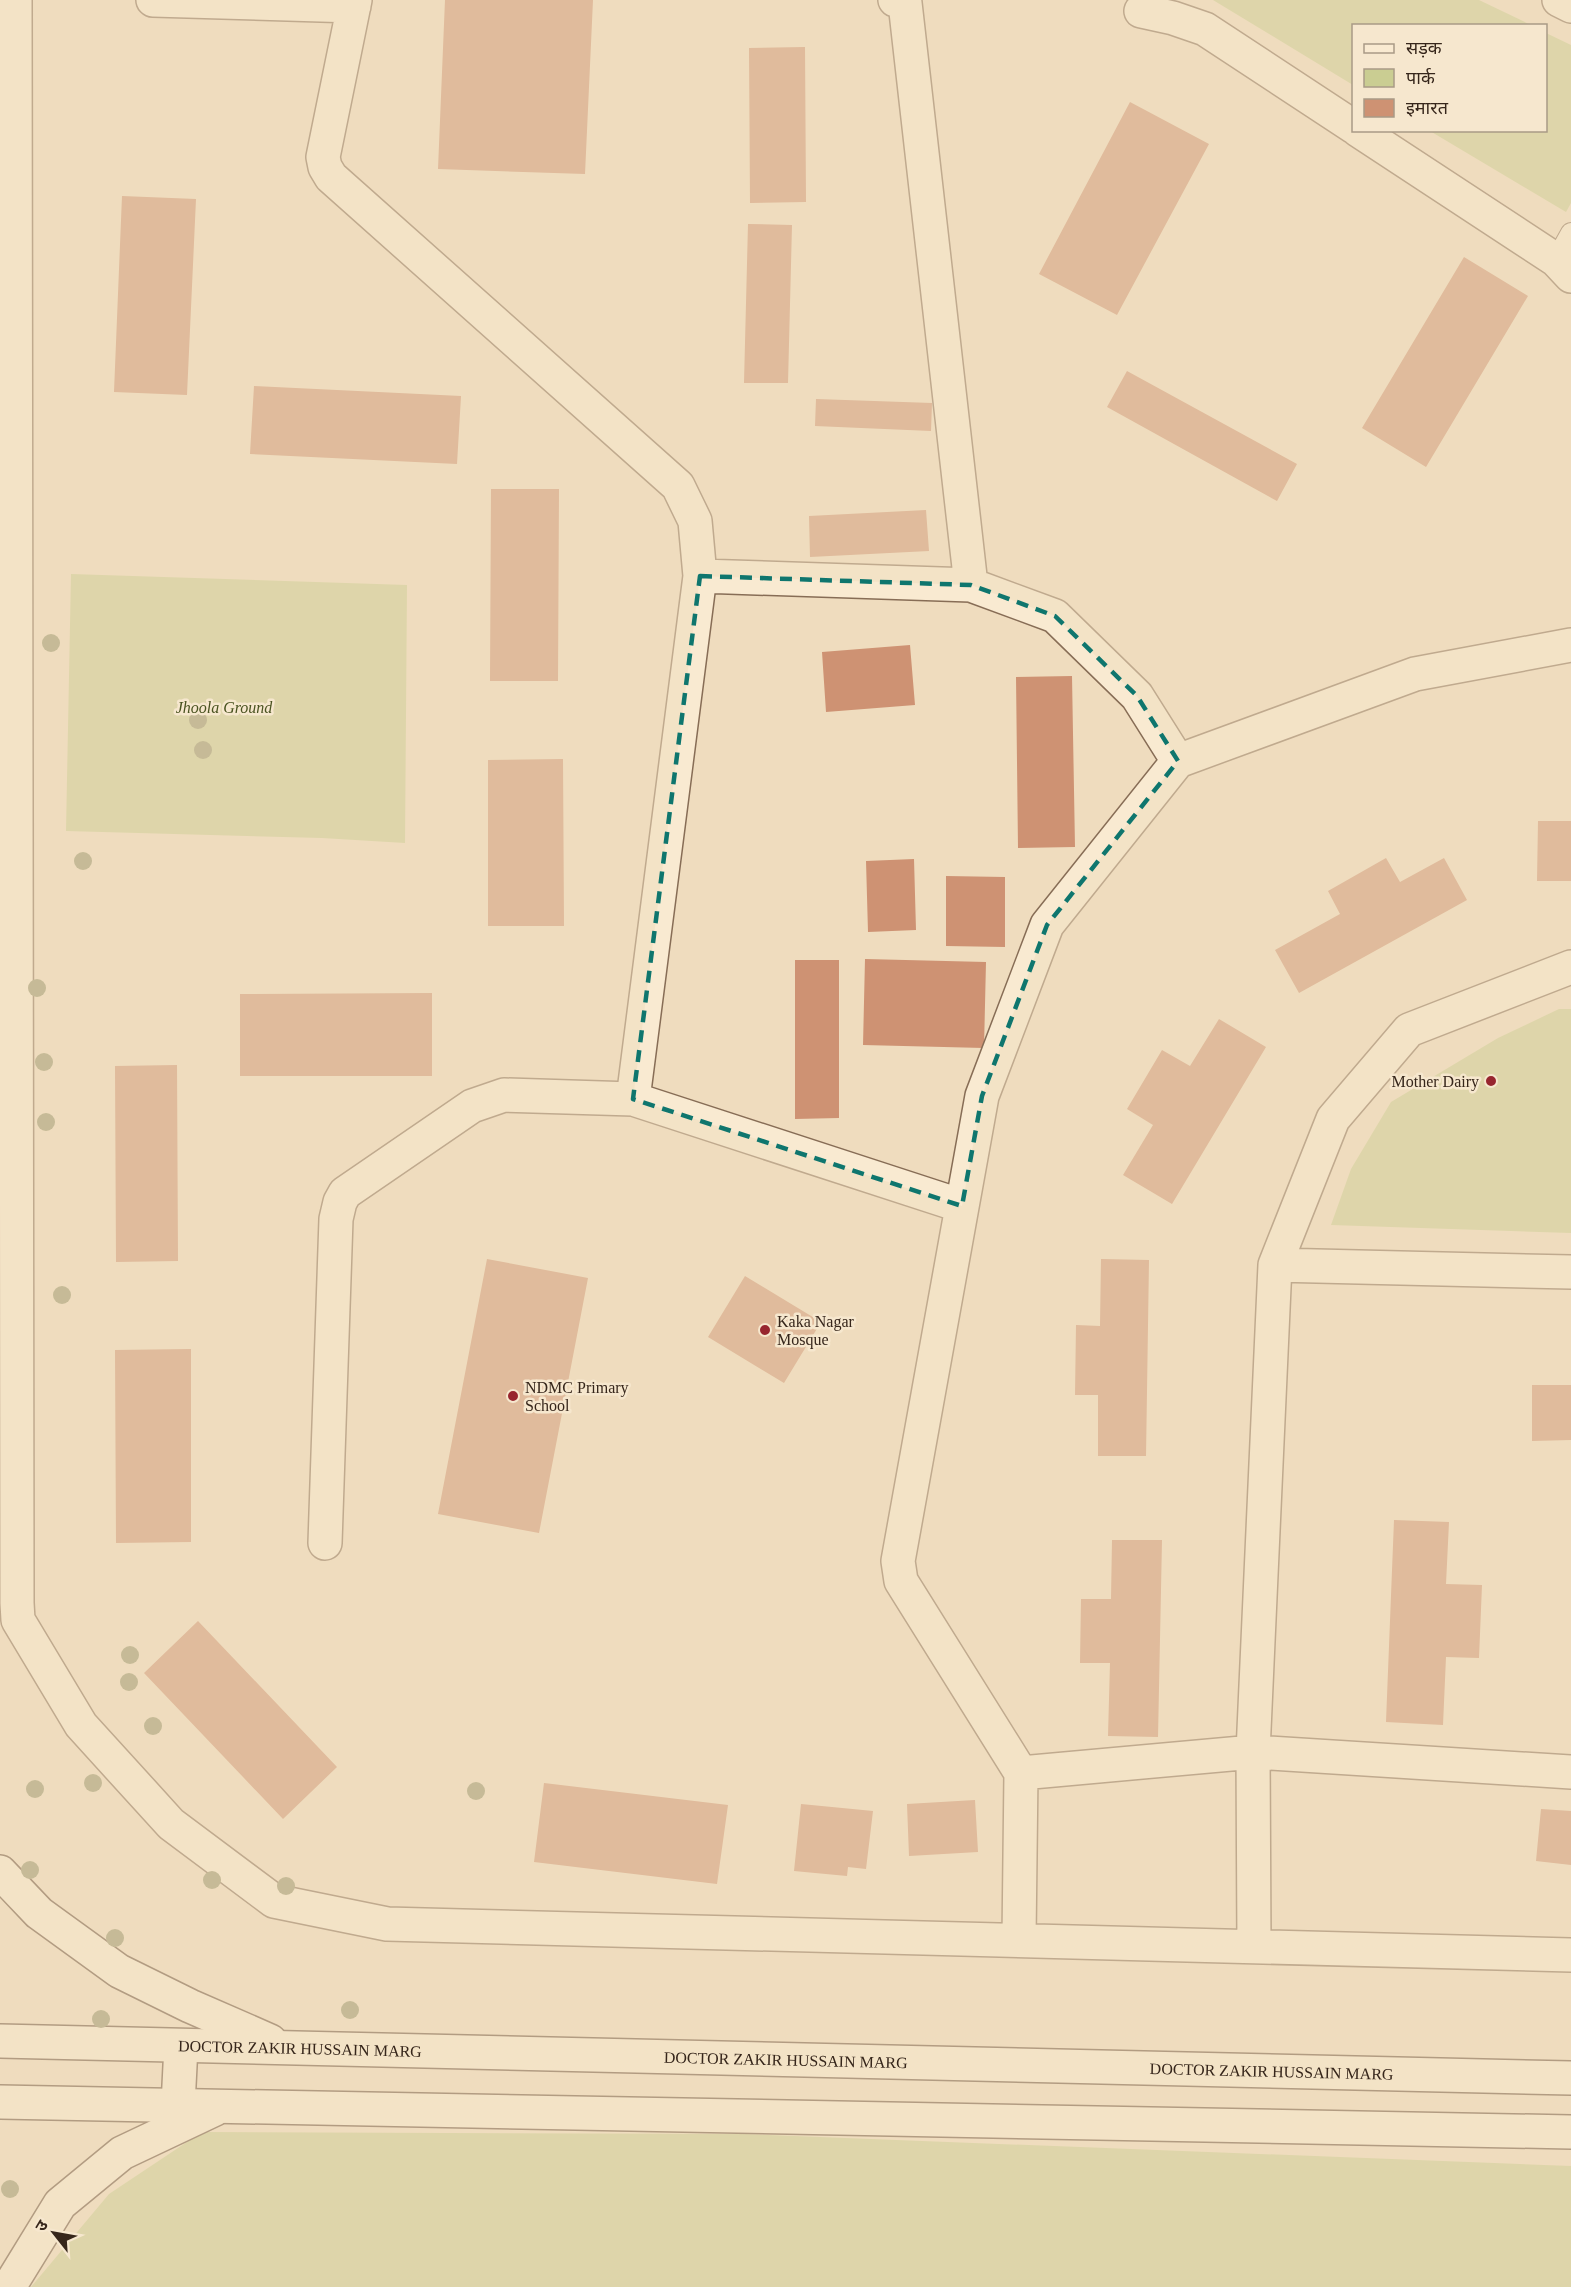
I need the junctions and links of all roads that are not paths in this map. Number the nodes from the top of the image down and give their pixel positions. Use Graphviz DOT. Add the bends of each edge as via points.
graph roads {
  1 [pos="15,0"];
  2 [pos="153,0"];
  3 [pos="895,0"];
  4 [pos="1559,0"];
  5 [pos="354,3"];
  6 [pos="1144,5"];
  7 [pos="1571,6"];
  8 [pos="1352,127"];
  9 [pos="1361,132"];
  10 [pos="1566,256"];
  11 [pos="700,576"];
  12 [pos="971,585"];
  13 [pos="1571,645"];
  14 [pos="1178,761"];
  15 [pos="1571,967"];
  16 [pos="633,1099"];
  17 [pos="962,1206"];
  18 [pos="1275,1265"];
  19 [pos="1571,1272"];
  20 [pos="325,1544"];
  21 [pos="8,1604"];
  22 [pos="1253,1752"];
  23 [pos="1571,1772"];
  24 [pos="1021,1773"];
  25 [pos="0,1872"];
  26 [pos="1018,1939"];
  27 [pos="1254,1946"];
  28 [pos="1571,1955"];
  29 [pos="0,2041"];
  30 [pos="181,2046"];
  31 [pos="288,2048"];
  32 [pos="1571,2078"];
  33 [pos="0,2102"];
  34 [pos="178,2105"];
  35 [pos="222,2106"];
  36 [pos="1571,2132"];
  37 [pos="9,2287"];
  1 -- 21 [label="street"];
  2 -- 5 [label="street"];
  3 -- 12 [label="street" via="905,3"];
  4 -- 7 [label="street"];
  5 -- 11 [label="street" via="323,157 331,177 678,486 695,521"];
  6 -- 8 [label="street" via="1204,29"];
  9 -- 10 [label="street"];
  11 -- 12 [label="street"];
  11 -- 16 [label="street"];
  12 -- 14 [label="street" via="1055,616 1137,696"];
  13 -- 14 [label="street" via="1415,674"];
  14 -- 17 [label="street" via="1047,925 982,1096"];
  15 -- 18 [label="street" via="1409,1030 1333,1119"];
  16 -- 17 [label="street"];
  16 -- 20 [label="street" via="504,1095 488,1100 472,1106 345,1194 336,1219"];
  17 -- 24 [label="street" via="898,1561 901,1581"];
  18 -- 19 [label="street"];
  18 -- 22 [label="street"];
  21 -- 26 [label="street" via="81,1725 171,1824 274,1901 387,1924"];
  22 -- 23 [label="street"];
  22 -- 24 [label="street"];
  22 -- 27 [label="street"];
  24 -- 26 [label="street"];
  25 -- 31 [label="street" via="39,1913 119,1971"];
  26 -- 27 [label="street"];
  27 -- 28 [label="street"];
  29 -- 30 [label="street, DOCTOR ZAKIR HUSSAIN MARG"];
  30 -- 31 [label="street, DOCTOR ZAKIR HUSSAIN MARG"];
  30 -- 34 [label="street"];
  31 -- 32 [label="street, DOCTOR ZAKIR HUSSAIN MARG"];
  33 -- 34 [label="street"];
  34 -- 35 [label="street"];
  35 -- 36 [label="street"];
  35 -- 37 [label="street" via="122,2153 60,2204"];
}
